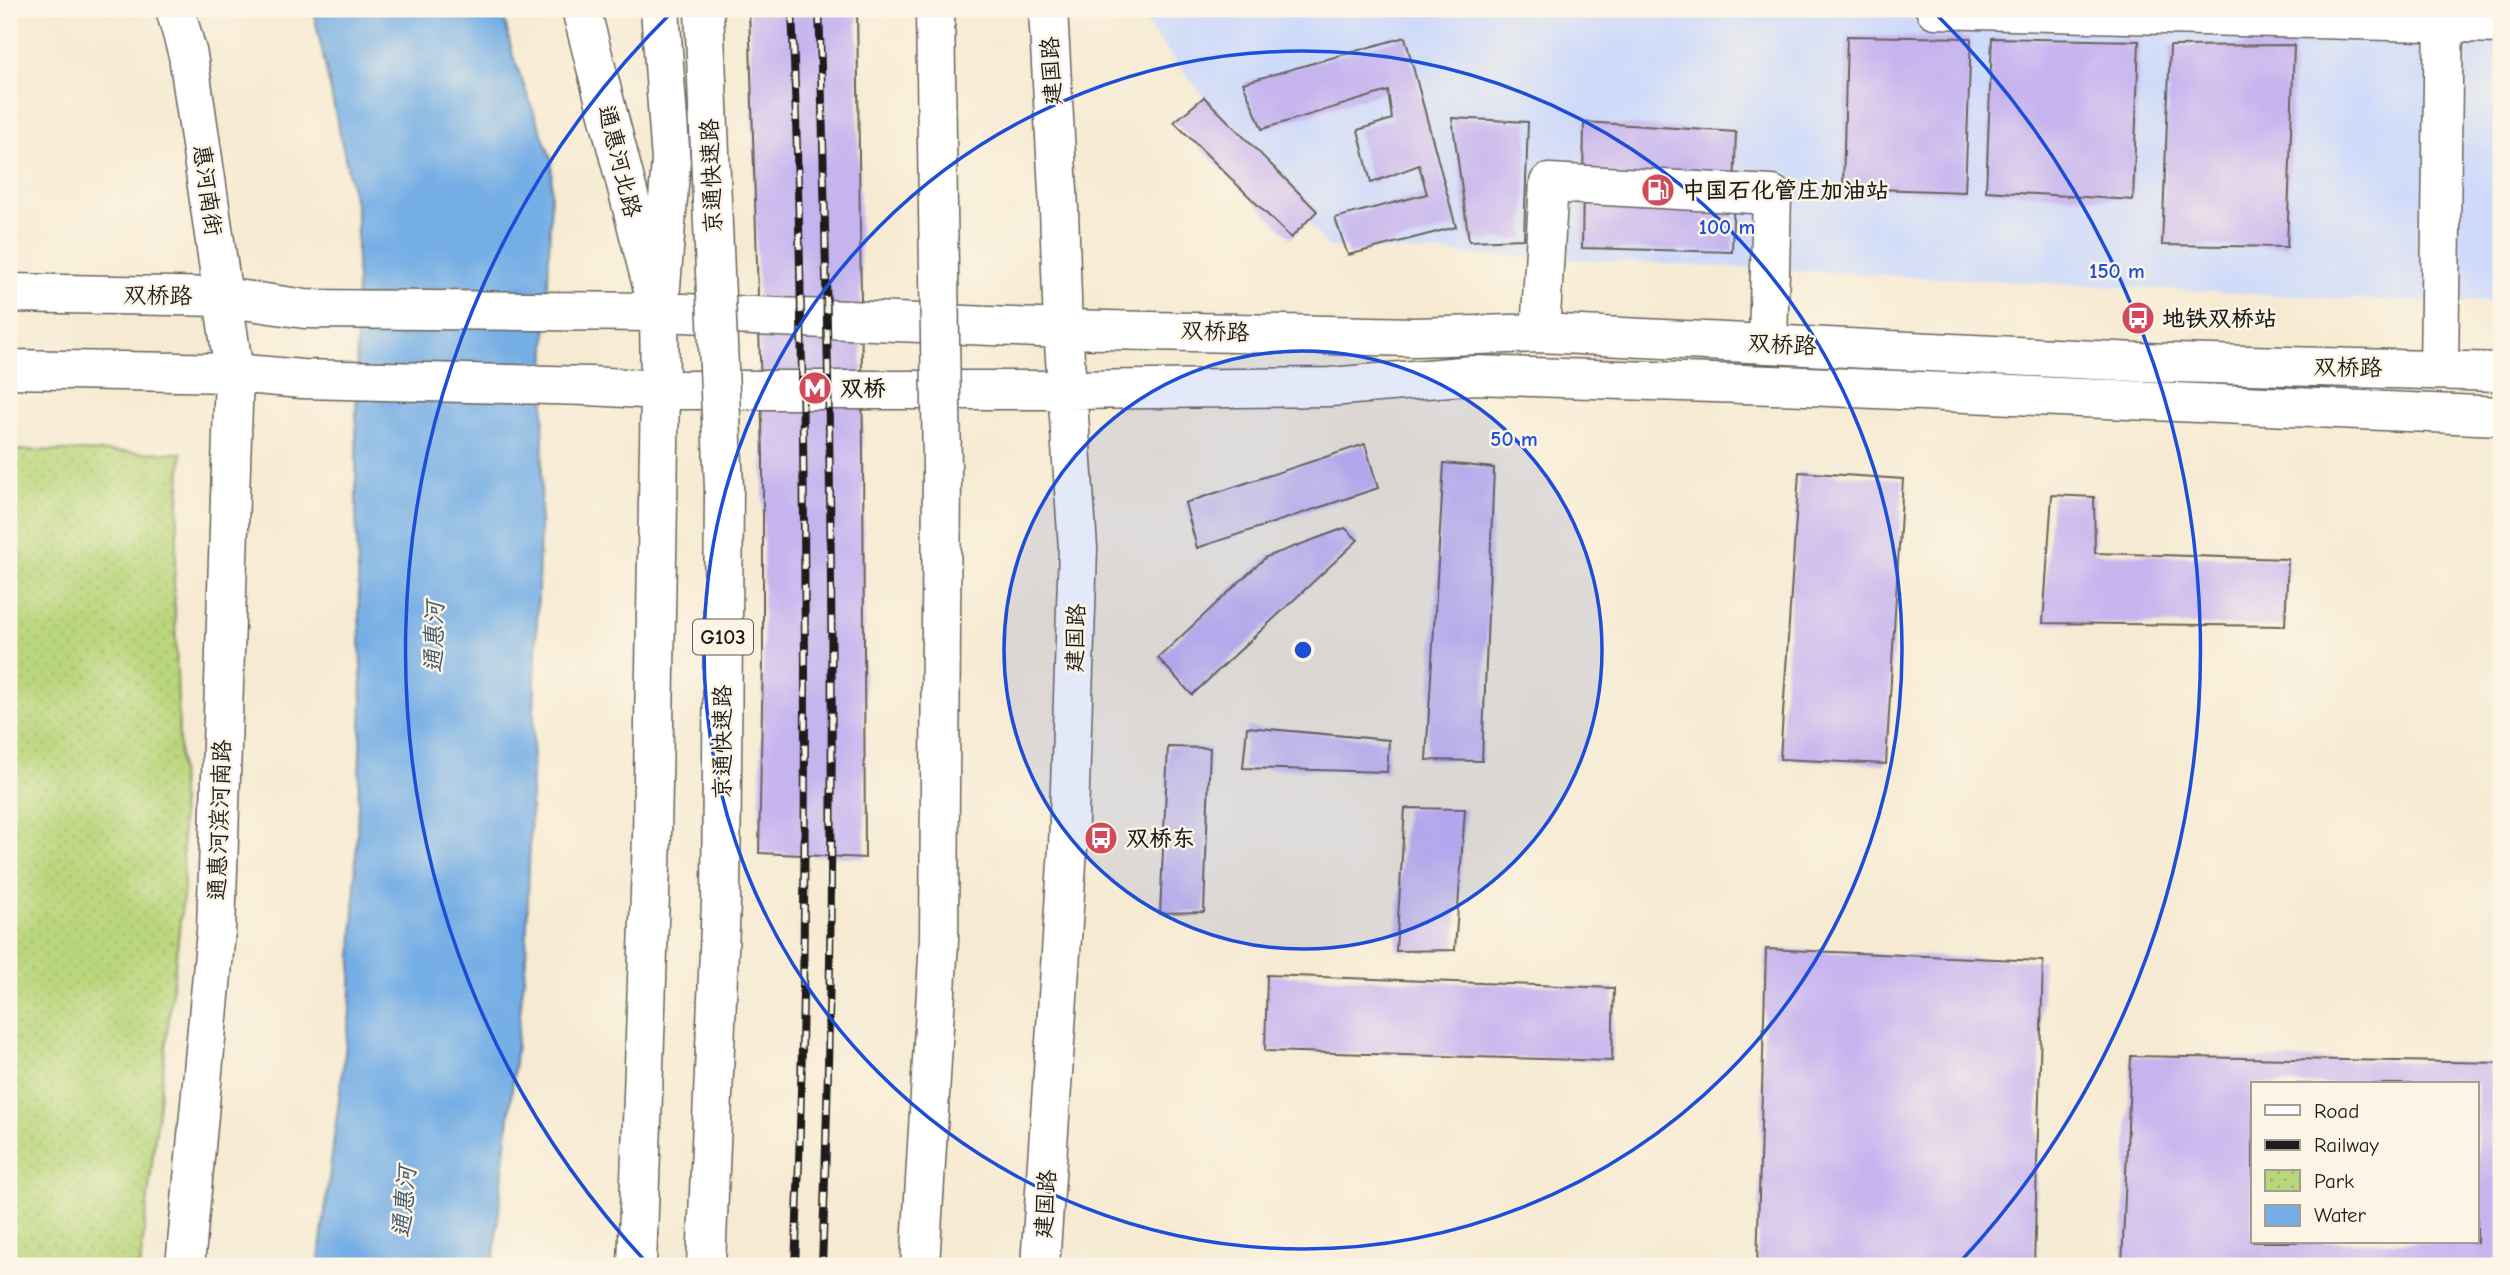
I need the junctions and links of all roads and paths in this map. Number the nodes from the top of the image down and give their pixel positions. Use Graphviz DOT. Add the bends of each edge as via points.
graph roads {
  1 [pos="175,9"];
  2 [pos="581,9"];
  3 [pos="660,9"];
  4 [pos="705,9"];
  5 [pos="935,9"];
  6 [pos="1048,9"];
  7 [pos="1935,9"];
  8 [pos="2444,15"];
  9 [pos="2501,24"];
  10 [pos="9,293"];
  11 [pos="224,297"];
  12 [pos="659,312"];
  13 [pos="1063,329"];
  14 [pos="1540,332"];
  15 [pos="1768,344"];
  16 [pos="9,369"];
  17 [pos="2439,369"];
  18 [pos="2501,372"];
  19 [pos="234,373"];
  20 [pos="660,390"];
  21 [pos="1067,390"];
  22 [pos="2501,416"];
  23 [pos="185,1266"];
  24 [pos="637,1266"];
  25 [pos="706,1266"];
  26 [pos="920,1266"];
  27 [pos="1041,1266"];
  1 -- 11 [label="main road, 惠河南街" via="188,55"];
  2 -- 12 [label="main road, 通惠河北路"];
  3 -- 12 [label="main road" via="671,161"];
  4 -- 25 [label="main road, 京通快速路 / G103, bridge" via="724,488 721,902"];
  5 -- 26 [label="main road, bridge" via="942,469 940,926"];
  6 -- 13 [label="main road, 建国路"];
  7 -- 8 [label="main road"];
  8 -- 9 [label="main road"];
  8 -- 17 [label="main road"];
  10 -- 11 [label="main road, 双桥路"];
  11 -- 12 [label="main road, 双桥路" via="305,309"];
  11 -- 19 [label="main road, 惠河南街"];
  12 -- 13 [label="main road, 双桥路"];
  12 -- 20 [label="main road"];
  13 -- 14 [label="main road, 双桥路" via="1415,337"];
  13 -- 21 [label="main road, 建国路"];
  14 -- 15 [label="main road, 双桥路"];
  14 -- 15 [label="main road" via="1549,183 1772,195"];
  15 -- 17 [label="main road, 双桥路" via="2137,362"];
  16 -- 19 [label="main road"];
  17 -- 18 [label="main road, 双桥路"];
  19 -- 20 [label="main road, 双桥路"];
  19 -- 23 [label="main road, 通惠河滨河南路" via="216,931"];
  20 -- 21 [label="main road, 双桥路"];
  20 -- 24 [label="main road" via="652,850"];
  21 -- 22 [label="main road, 双桥路" via="1331,387 1474,375"];
  21 -- 27 [label="main road, 建国路" via="1077,576 1068,848"];
}
